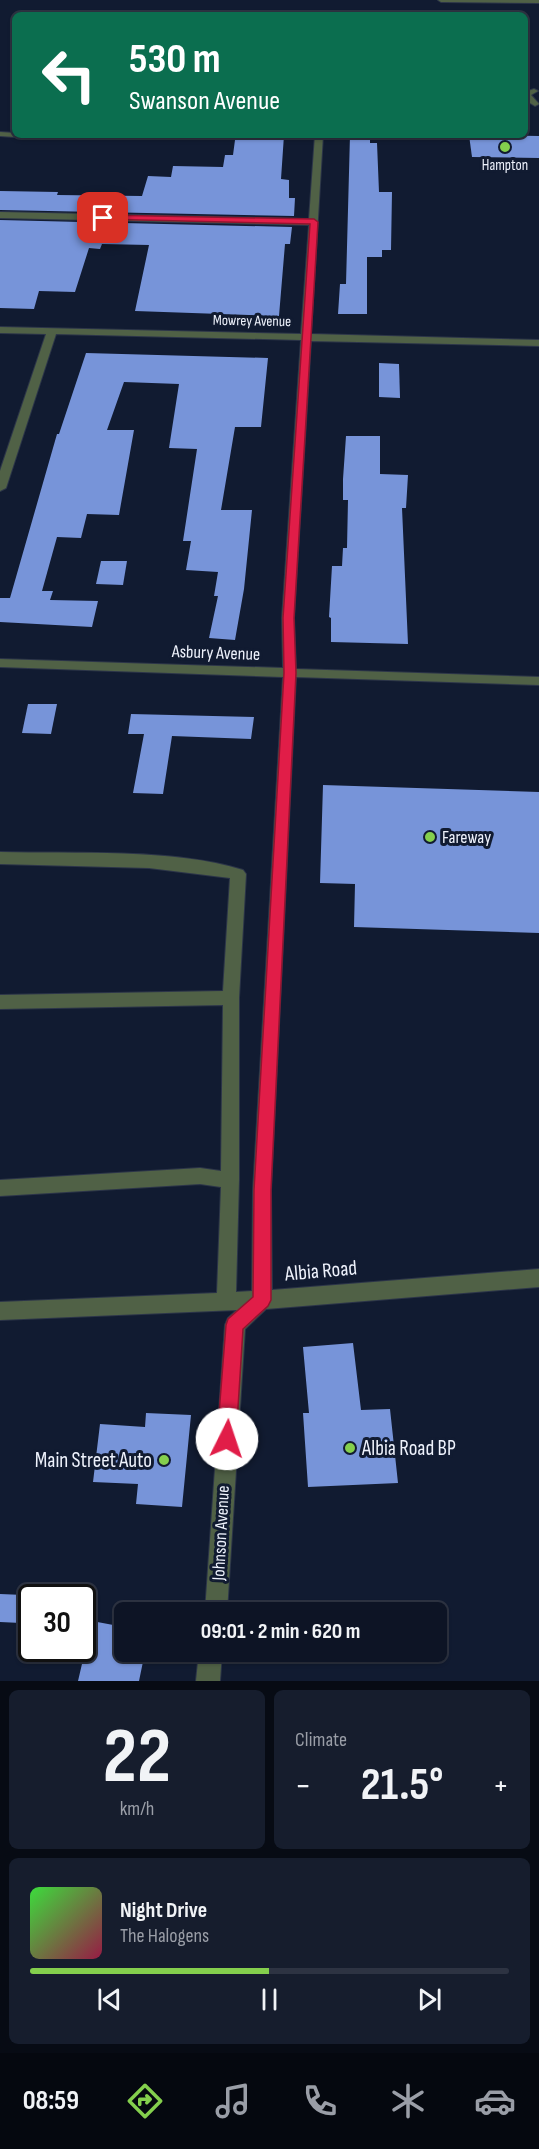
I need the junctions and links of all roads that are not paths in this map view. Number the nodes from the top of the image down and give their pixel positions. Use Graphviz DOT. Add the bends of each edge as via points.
graph roads {
  1 [pos="441,0"];
  2 [pos="539,2"];
  3 [pos="534,91"];
  4 [pos="528,94"];
  5 [pos="528,99"];
  6 [pos="535,104"];
  7 [pos="319,138"];
  8 [pos="0,215"];
  9 [pos="314,222"];
  10 [pos="0,330"];
  11 [pos="52,331"];
  12 [pos="306,337"];
  13 [pos="539,343"];
  14 [pos="0,488"];
  15 [pos="0,663"];
  16 [pos="290,673"];
  17 [pos="539,681"];
  18 [pos="0,858"];
  19 [pos="231,998"];
  20 [pos="0,1002"];
  21 [pos="230,1180"];
  22 [pos="0,1188"];
  23 [pos="539,1278"];
  24 [pos="226,1300"];
  25 [pos="262,1300"];
  26 [pos="0,1311"];
  27 [pos="217,1602"];
  28 [pos="210,1662"];
  29 [pos="207,1681"];
  1 -- 2 [label="street"];
  3 -- 4 [label="street"];
  5 -- 6 [label="street"];
  7 -- 9 [label="street"];
  8 -- 9 [label="street"];
  9 -- 12 [label="street"];
  10 -- 11 [label="street, Mowrey Avenue"];
  11 -- 12 [label="street, Mowrey Avenue"];
  11 -- 14 [label="street"];
  12 -- 13 [label="street, Mowrey Avenue"];
  12 -- 16 [label="street" via="288,618"];
  15 -- 16 [label="street, Asbury Avenue"];
  16 -- 17 [label="street, Asbury Avenue"];
  16 -- 25 [label="street" via="262,1190"];
  18 -- 19 [label="street" via="202,866 238,874"];
  19 -- 20 [label="street"];
  19 -- 21 [label="street"];
  21 -- 22 [label="street" via="200,1176"];
  21 -- 24 [label="street"];
  23 -- 25 [label="street, Albia Road"];
  24 -- 25 [label="street, Albia Road"];
  24 -- 26 [label="street, Albia Road"];
  25 -- 27 [label="street, Johnson Avenue" via="235,1325"];
  28 -- 29 [label="street"];
}
